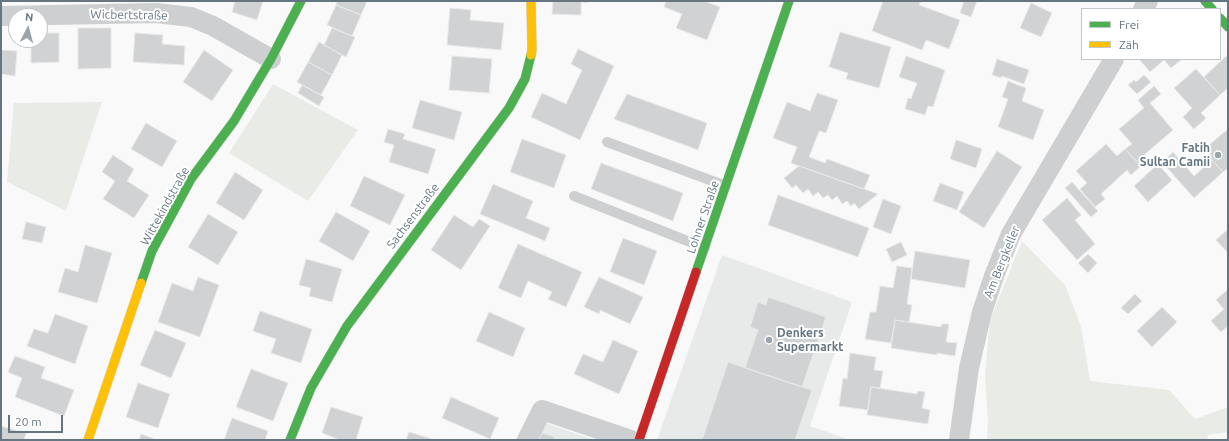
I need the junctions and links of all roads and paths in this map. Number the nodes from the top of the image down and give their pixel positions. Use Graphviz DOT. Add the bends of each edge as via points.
graph roads {
  1 [pos="301,1"];
  2 [pos="530,1"];
  3 [pos="789,1"];
  4 [pos="1,16"];
  5 [pos="1221,19"];
  6 [pos="1228,27"];
  7 [pos="271,59"];
  8 [pos="1113,60"];
  9 [pos="607,142"];
  10 [pos="726,186"];
  11 [pos="574,196"];
  12 [pos="705,248"];
  13 [pos="88,440"];
  14 [pos="290,440"];
  15 [pos="527,440"];
  16 [pos="631,440"];
  17 [pos="639,440"];
  18 [pos="959,440"];
  1 -- 7 [label="street, Wittekindstraße"];
  2 -- 14 [label="street, Sachsenstraße" via="532,50 525,79 516,96 347,326 311,388"];
  3 -- 10 [label="street, Lohner Straße"];
  4 -- 7 [label="street, Wicbertstraße" via="156,13 191,17 213,26"];
  5 -- 6 [label="street"];
  7 -- 13 [label="street, Wittekindstraße" via="234,121 191,179 152,251"];
  8 -- 18 [label="street, Am Bergkeller" via="1011,234 994,276 981,319 969,368"];
  9 -- 10 [label="lane"];
  10 -- 12 [label="street, Lohner Straße"];
  11 -- 12 [label="lane"];
  12 -- 17 [label="street, Lohner Straße"];
  15 -- 16 [label="street" via="542,410"];
}
